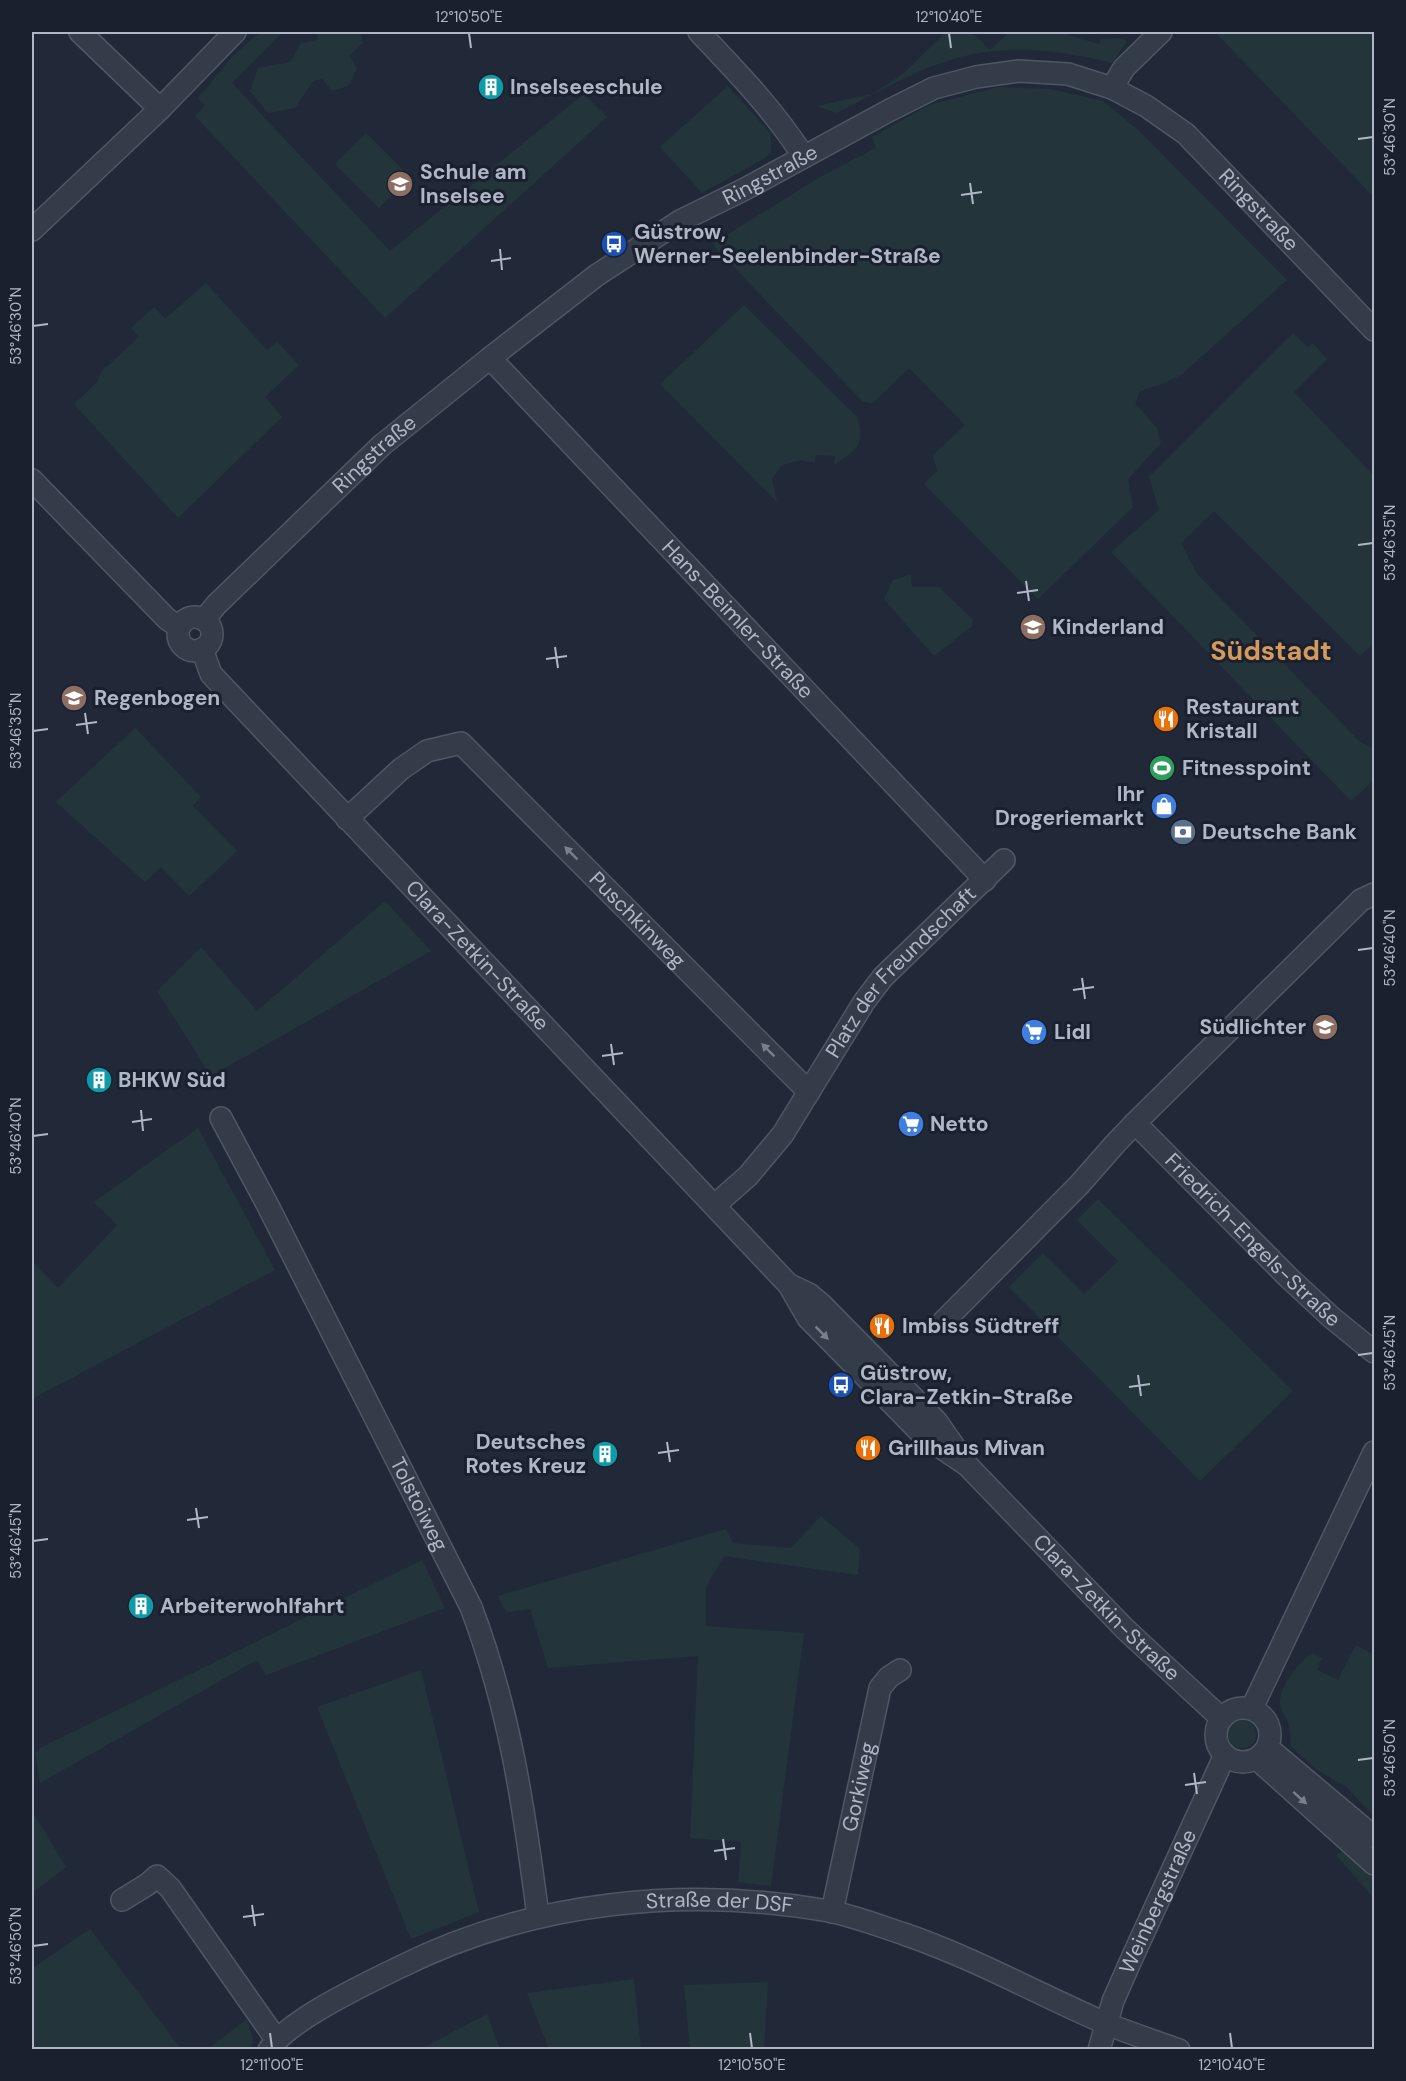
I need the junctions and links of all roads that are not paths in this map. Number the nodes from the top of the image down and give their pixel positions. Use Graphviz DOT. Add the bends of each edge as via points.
graph roads {
  1 [pos="80,32"];
  2 [pos="235,32"];
  3 [pos="699,32"];
  4 [pos="1161,32"];
  5 [pos="1112,88"];
  6 [pos="160,109"];
  7 [pos="804,157"];
  8 [pos="32,230"];
  9 [pos="1374,330"];
  10 [pos="489,358"];
  11 [pos="32,480"];
  12 [pos="204,620"];
  13 [pos="179,627"];
  14 [pos="202,649"];
  15 [pos="347,819"];
  16 [pos="1004,860"];
  17 [pos="984,880"];
  18 [pos="1374,894"];
  19 [pos="809,1092"];
  20 [pos="221,1118"];
  21 [pos="1135,1123"];
  22 [pos="715,1205"];
  23 [pos="943,1322"];
  24 [pos="1374,1352"];
  25 [pos="1374,1452"];
  26 [pos="900,1670"];
  27 [pos="1252,1708"];
  28 [pos="1221,1718"];
  29 [pos="1262,1753"];
  30 [pos="1225,1755"];
  31 [pos="1374,1837"];
  32 [pos="1374,1864"];
  33 [pos="122,1900"];
  34 [pos="832,1912"];
  35 [pos="538,1916"];
  36 [pos="1107,2024"];
  37 [pos="273,2044"];
  38 [pos="1099,2049"];
  39 [pos="1179,2049"];
  1 -- 6 [label="street"];
  2 -- 6 [label="street"];
  3 -- 7 [label="street" via="761,96"];
  4 -- 5 [label="street" via="1124,68"];
  5 -- 7 [label="street, Ringstraße" via="1068,74 1019,71 976,77 934,88"];
  5 -- 9 [label="street, Ringstraße" via="1186,134"];
  6 -- 8 [label="street"];
  7 -- 10 [label="street, Ringstraße" via="680,221 597,275"];
  10 -- 12 [label="street, Ringstraße" via="382,445"];
  10 -- 17 [label="street, Hans-Beimler-Straße"];
  11 -- 13 [label="street"];
  12 -- 13 [label="street" via="191,618"];
  12 -- 14 [label="street" via="210,627 211,638"];
  13 -- 14 [label="street" via="178,638 184,647 192,651"];
  14 -- 15 [label="street, Clara-Zetkin-Straße" via="211,674"];
  19 -- 15 [label="street, Puschkinweg, one-way" via="461,743 427,751 400,769"];
  15 -- 22 [label="street, Clara-Zetkin-Straße"];
  16 -- 17 [label="street, Platz der Freundschaft"];
  17 -- 19 [label="street, Platz der Freundschaft" via="883,977"];
  18 -- 21 [label="street" via="1361,900"];
  19 -- 22 [label="street" via="783,1134 748,1176"];
  20 -- 35 [label="street, Tolstoiweg" via="471,1607 508,1726"];
  21 -- 23 [label="street"];
  21 -- 24 [label="street, Friedrich-Engels-Straße" via="1288,1277"];
  22 -- 28 [label="street, Clara-Zetkin-Straße" via="789,1285 822,1305 937,1422 967,1465 1125,1629"];
  25 -- 27 [label="street"];
  26 -- 34 [label="street, Gorkiweg" via="880,1688"];
  27 -- 28 [label="street" via="1240,1707"];
  27 -- 29 [label="street" via="1264,1716 1271,1731"];
  28 -- 30 [label="street" via="1216,1738"];
  29 -- 30 [label="street" via="1247,1762"];
  29 -- 31 [label="street"];
  29 -- 32 [label="street, one-way"];
  30 -- 36 [label="street, Weinbergstraße" via="1113,2001"];
  33 -- 37 [label="street" via="157,1876 170,1888"];
  34 -- 35 [label="street, Straße der DSF" via="694,1900 591,1907"];
  34 -- 36 [label="street, Straße der DSF" via="905,1934 969,1960"];
  35 -- 37 [label="street, Straße der DSF" via="424,1955 309,2017"];
  36 -- 38 [label="street, Weinbergstraße"];
  36 -- 39 [label="street, Straße der DSF"];
}
